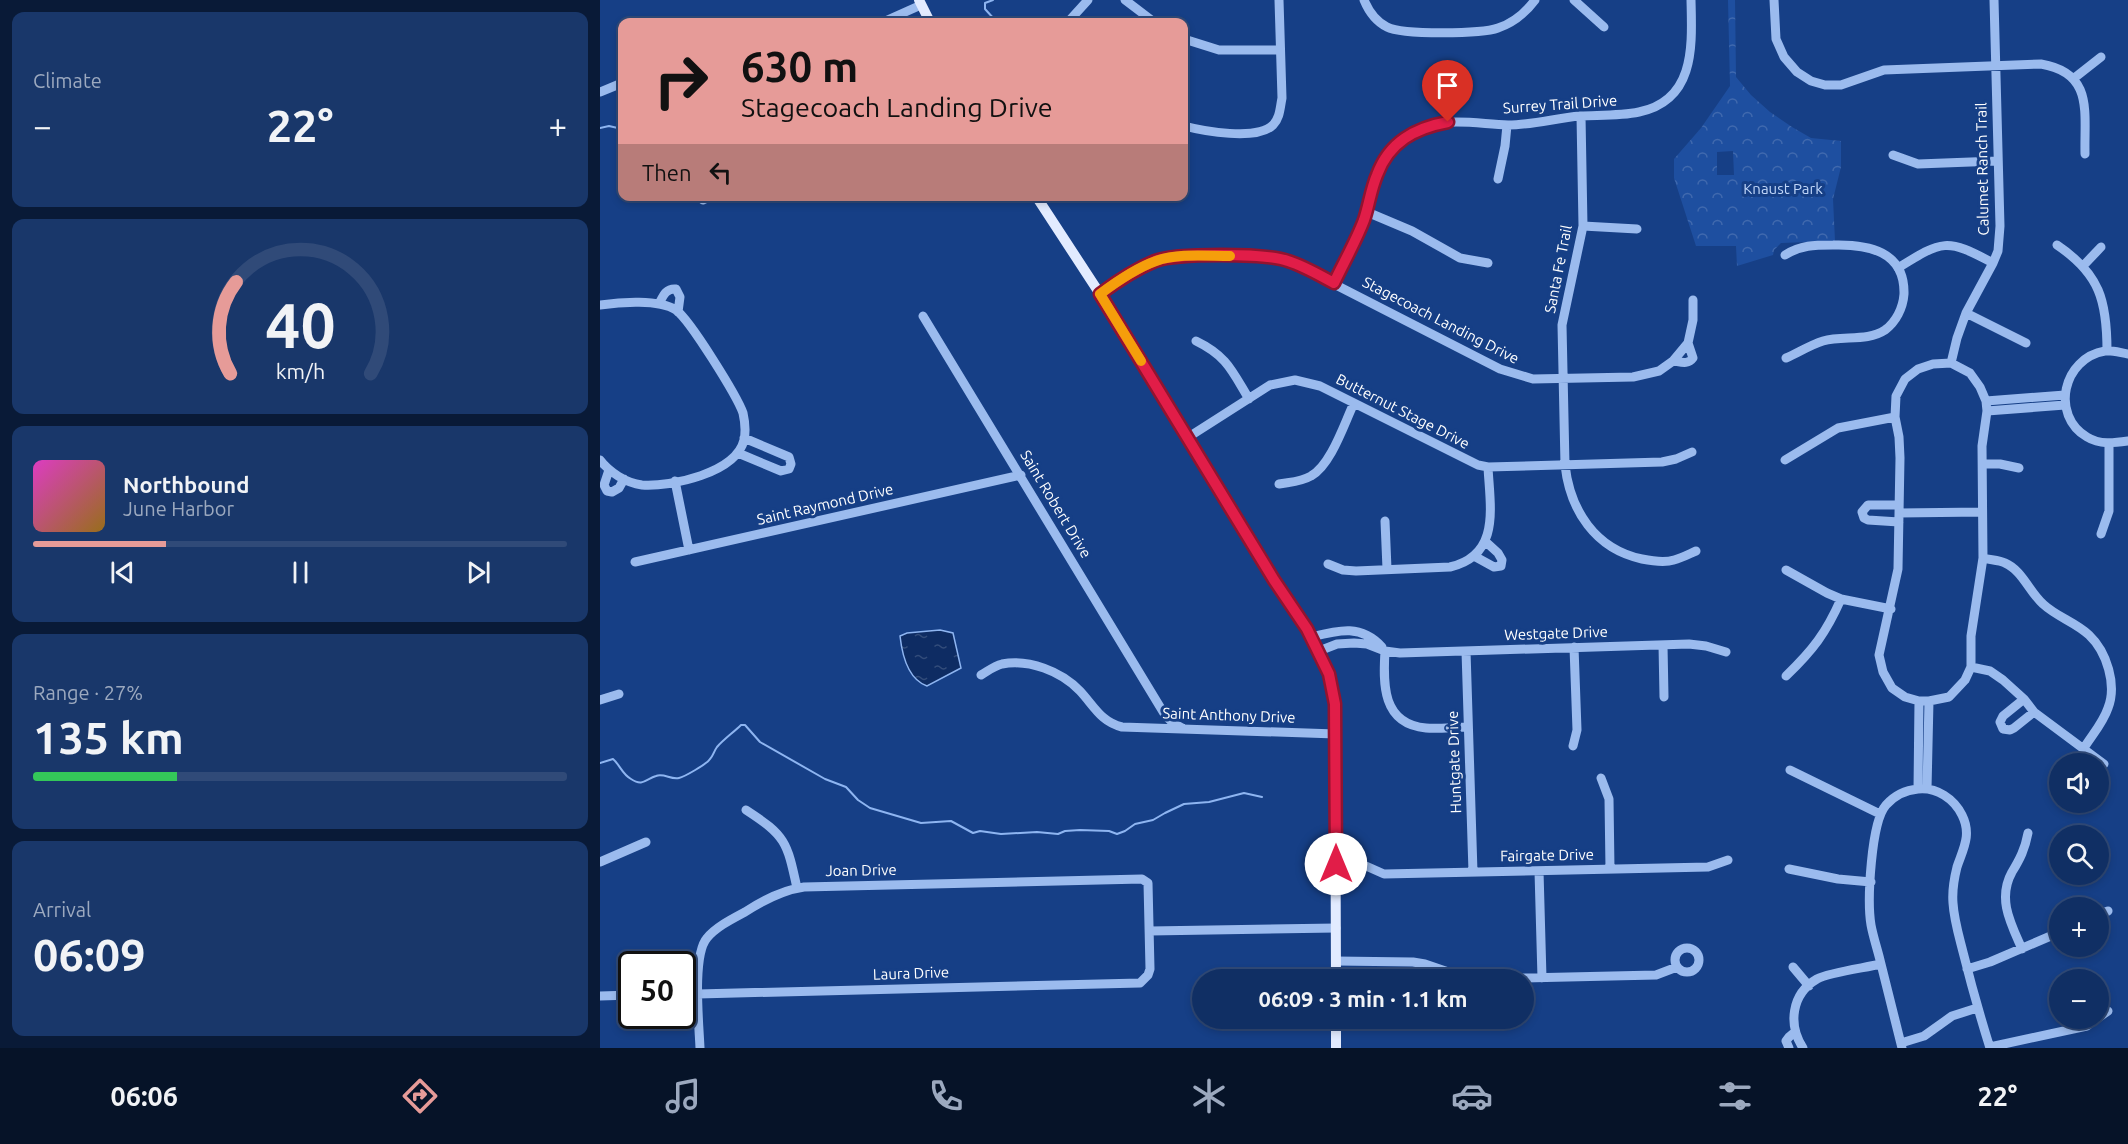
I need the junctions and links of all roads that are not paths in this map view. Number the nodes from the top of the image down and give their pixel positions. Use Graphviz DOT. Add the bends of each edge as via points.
graph roads {
  1 [pos="1088,0"];
  2 [pos="1125,0"];
  3 [pos="1279,0"];
  4 [pos="1364,0"];
  5 [pos="1535,0"];
  6 [pos="1574,0"];
  7 [pos="1691,0"];
  8 [pos="1774,0"];
  9 [pos="1994,0"];
  10 [pos="920,2"];
  11 [pos="890,18"];
  12 [pos="928,18"];
  13 [pos="1072,18"];
  14 [pos="1149,18"];
  15 [pos="1604,27"];
  16 [pos="1188,40"];
  17 [pos="1280,50"];
  18 [pos="2101,57"];
  19 [pos="1996,66"];
  20 [pos="2073,79"];
  21 [pos="618,85"];
  22 [pos="600,92"];
  23 [pos="1581,116"];
  24 [pos="1507,125"];
  25 [pos="1188,127"];
  26 [pos="2085,154"];
  27 [pos="1893,155"];
  28 [pos="1997,161"];
  29 [pos="1498,179"];
  30 [pos="1039,201"];
  31 [pos="1367,212"];
  32 [pos="1583,226"];
  33 [pos="1637,229"];
  34 [pos="2057,245"];
  35 [pos="2101,247"];
  36 [pos="1785,255"];
  37 [pos="1488,263"];
  38 [pos="1993,263"];
  39 [pos="2083,266"];
  40 [pos="1898,268"];
  41 [pos="1334,283"];
  42 [pos="1100,294"];
  43 [pos="1693,300"];
  44 [pos="659,304"];
  45 [pos="600,305"];
  46 [pos="678,312"];
  47 [pos="1966,312"];
  48 [pos="924,316"];
  49 [pos="1196,341"];
  50 [pos="2026,343"];
  51 [pos="2107,351"];
  52 [pos="2128,354"];
  53 [pos="1786,358"];
  54 [pos="1951,363"];
  55 [pos="1563,378"];
  56 [pos="1249,399"];
  57 [pos="2065,400"];
  58 [pos="1354,403"];
  59 [pos="1987,406"];
  60 [pos="1895,417"];
  61 [pos="744,438"];
  62 [pos="1187,438"];
  63 [pos="2128,441"];
  64 [pos="2109,443"];
  65 [pos="1692,452"];
  66 [pos="738,453"];
  67 [pos="600,459"];
  68 [pos="1785,459"];
  69 [pos="1983,464"];
  70 [pos="1564,465"];
  71 [pos="1488,466"];
  72 [pos="2019,468"];
  73 [pos="609,470"];
  74 [pos="1021,475"];
  75 [pos="624,479"];
  76 [pos="675,481"];
  77 [pos="1279,484"];
  78 [pos="1983,512"];
  79 [pos="1899,513"];
  80 [pos="1385,521"];
  81 [pos="2101,534"];
  82 [pos="1486,542"];
  83 [pos="689,550"];
  84 [pos="1696,551"];
  85 [pos="1474,556"];
  86 [pos="1983,558"];
  87 [pos="635,562"];
  88 [pos="1328,564"];
  89 [pos="1387,569"];
  90 [pos="1786,570"];
  91 [pos="1841,599"];
  92 [pos="1891,609"];
  93 [pos="1311,637"];
  94 [pos="1663,645"];
  95 [pos="1575,647"];
  96 [pos="1319,651"];
  97 [pos="1385,651"];
  98 [pos="1466,651"];
  99 [pos="1726,652"];
  100 [pos="1971,667"];
  101 [pos="981,675"];
  102 [pos="1786,676"];
  103 [pos="620,694"];
  104 [pos="1664,697"];
  105 [pos="2024,699"];
  106 [pos="600,700"];
  107 [pos="1924,702"];
  108 [pos="1161,708"];
  109 [pos="2034,712"];
  110 [pos="1146,727"];
  111 [pos="1468,727"];
  112 [pos="1182,728"];
  113 [pos="1336,734"];
  114 [pos="1573,746"];
  115 [pos="2084,748"];
  116 [pos="2090,753"];
  117 [pos="1790,770"];
  118 [pos="1601,778"];
  119 [pos="1923,789"];
  120 [pos="746,810"];
  121 [pos="1880,814"];
  122 [pos="2028,833"];
  123 [pos="646,842"];
  124 [pos="1728,860"];
  125 [pos="600,862"];
  126 [pos="1366,866"];
  127 [pos="1610,869"];
  128 [pos="1789,869"];
  129 [pos="1539,871"];
  130 [pos="1473,872"];
  131 [pos="1871,882"];
  132 [pos="797,888"];
  133 [pos="1336,928"];
  134 [pos="1150,931"];
  135 [pos="2049,937"];
  136 [pos="2022,949"];
  137 [pos="1336,961"];
  138 [pos="1881,964"];
  139 [pos="1677,966"];
  140 [pos="1793,967"];
  141 [pos="1336,969"];
  142 [pos="1967,969"];
  143 [pos="1542,978"];
  144 [pos="1809,986"];
  145 [pos="698,994"];
  146 [pos="618,995"];
  147 [pos="600,996"];
  148 [pos="1977,1008"];
  149 [pos="1336,1029"];
  150 [pos="2074,1029"];
  151 [pos="1795,1032"];
  152 [pos="1901,1046"];
  153 [pos="700,1048"];
  154 [pos="1336,1048"];
  155 [pos="1789,1048"];
  156 [pos="1803,1048"];
  157 [pos="1990,1048"];
  1 -- 13 [label="street"];
  2 -- 14 [label="street"];
  3 -- 17 [label="street"];
  4 -- 5 [label="street" via="1376,21 1392,30 1412,32 1497,29"];
  6 -- 15 [label="street"];
  7 -- 23 [label="street, Surrey Trail Drive" via="1691,54 1683,81 1673,93 1640,112"];
  8 -- 19 [label="street" via="1776,39 1784,57 1811,81 1840,85 1884,70"];
  9 -- 19 [label="street, Calumet Ranch Trail"];
  10 -- 11 [label="street"];
  10 -- 12 [label="main road"];
  16 -- 17 [label="street" via="1219,50"];
  17 -- 25 [label="street" via="1282,98 1280,114 1272,126 1241,133"];
  18 -- 20 [label="street"];
  19 -- 20 [label="street" via="2041,63 2057,66"];
  19 -- 28 [label="street, Calumet Ranch Trail"];
  20 -- 26 [label="street" via="2084,96"];
  21 -- 22 [label="street"];
  23 -- 24 [label="street, Surrey Trail Drive"];
  23 -- 32 [label="street, Santa Fe Trail"];
  24 -- 29 [label="street"];
  24 -- 31 [label="street, Surrey Trail Drive" via="1448,122 1417,129 1385,159"];
  27 -- 28 [label="street" via="1918,164"];
  28 -- 38 [label="street, Calumet Ranch Trail" via="2000,226"];
  30 -- 42 [label="main road"];
  31 -- 37 [label="street" via="1460,258"];
  31 -- 41 [label="street, Surrey Trail Drive"];
  32 -- 33 [label="street"];
  32 -- 55 [label="street, Santa Fe Trail" via="1562,325"];
  34 -- 39 [label="street"];
  35 -- 39 [label="street"];
  36 -- 40 [label="street" via="1804,246 1863,245 1883,253"];
  38 -- 40 [label="street" via="1964,248 1944,246 1927,250"];
  38 -- 47 [label="street, Calumet Ranch Trail"];
  39 -- 51 [label="street" via="2103,302"];
  40 -- 53 [label="street" via="1904,284 1902,306 1885,330 1869,337 1823,341"];
  41 -- 42 [label="street, Stagecoach Landing Drive" via="1270,256 1176,257 1156,260"];
  41 -- 55 [label="street, Stagecoach Landing Drive" via="1500,369 1533,379"];
  42 -- 62 [label="main road"];
  43 -- 55 [label="street, Stagecoach Landing Drive" via="1688,344 1659,371 1646,375"];
  44 -- 45 [label="street"];
  44 -- 46 [label="street"];
  44 -- 46 [label="street" via="666,292 676,289 680,297"];
  46 -- 61 [label="street" via="691,325 742,410"];
  47 -- 50 [label="street"];
  47 -- 54 [label="street, Calumet Ranch Trail"];
  48 -- 74 [label="street, Saint Robert Drive"];
  49 -- 56 [label="street" via="1226,361"];
  51 -- 52 [label="street"];
  51 -- 57 [label="street" via="2080,361 2070,375"];
  54 -- 59 [label="street" via="1970,373"];
  54 -- 60 [label="street" via="1918,369 1905,379 1896,396"];
  55 -- 70 [label="street, Santa Fe Trail"];
  56 -- 58 [label="street, Butternut Stage Drive" via="1270,385 1295,380 1320,386"];
  56 -- 62 [label="street, Butternut Stage Drive"];
  57 -- 59 [label="street"];
  57 -- 64 [label="street" via="2068,414 2079,431 2093,440"];
  58 -- 71 [label="street, Butternut Stage Drive" via="1460,458"];
  58 -- 77 [label="street" via="1320,468 1302,480"];
  59 -- 69 [label="street"];
  60 -- 68 [label="street" via="1838,428"];
  60 -- 79 [label="street"];
  61 -- 66 [label="street"];
  61 -- 66 [label="street" via="789,457 789,469 781,471"];
  62 -- 93 [label="main road"];
  63 -- 64 [label="street"];
  64 -- 81 [label="street" via="2109,511"];
  65 -- 70 [label="street, Butternut Stage Drive" via="1662,462"];
  66 -- 76 [label="street" via="712,472"];
  67 -- 73 [label="street"];
  69 -- 72 [label="street"];
  69 -- 78 [label="street"];
  70 -- 71 [label="street, Butternut Stage Drive"];
  70 -- 84 [label="street, Santa Fe Trail" via="1579,513 1608,545 1631,556 1662,562"];
  71 -- 82 [label="street" via="1490,519"];
  73 -- 75 [label="street"];
  73 -- 75 [label="street" via="604,485 607,490 619,488"];
  74 -- 83 [label="street, Saint Raymond Drive"];
  74 -- 108 [label="street, Saint Robert Drive"];
  75 -- 76 [label="street" via="641,485"];
  76 -- 83 [label="street"];
  78 -- 79 [label="street"];
  78 -- 86 [label="street"];
  79 -- 92 [label="street" via="1898,569"];
  80 -- 89 [label="street"];
  82 -- 85 [label="street"];
  82 -- 85 [label="street" via="1498,553 1501,566 1494,567"];
  83 -- 87 [label="street, Saint Raymond Drive"];
  85 -- 89 [label="street" via="1462,565 1450,567"];
  86 -- 100 [label="street" via="1971,636"];
  86 -- 115 [label="street" via="2007,564 2045,606 2089,635 2101,651 2110,679 2110,701"];
  88 -- 89 [label="street" via="1343,570"];
  90 -- 91 [label="street"];
  91 -- 92 [label="street"];
  91 -- 102 [label="street" via="1815,647"];
  92 -- 107 [label="street" via="1879,655 1882,672 1892,688 1905,697"];
  93 -- 96 [label="main road"];
  93 -- 97 [label="street" via="1357,631 1370,635"];
  94 -- 95 [label="street, Westgate Drive"];
  94 -- 99 [label="street, Westgate Drive" via="1699,644"];
  94 -- 104 [label="street"];
  95 -- 98 [label="street, Westgate Drive"];
  95 -- 114 [label="street" via="1577,730"];
  96 -- 97 [label="street, Westgate Drive" via="1354,643"];
  96 -- 113 [label="main road" via="1332,687"];
  97 -- 98 [label="street, Westgate Drive"];
  97 -- 111 [label="street" via="1385,694 1401,718 1408,724 1428,728"];
  98 -- 111 [label="street, Huntgate Drive"];
  100 -- 105 [label="street" via="1990,671"];
  100 -- 107 [label="street" via="1949,697"];
  101 -- 110 [label="street, Saint Anthony Drive" via="1002,664 1029,664 1045,669 1071,683 1105,720 1122,727"];
  103 -- 106 [label="street"];
  105 -- 109 [label="street"];
  105 -- 109 [label="street" via="2002,716 2003,729 2010,730"];
  107 -- 119 [label="street"];
  108 -- 110 [label="street" via="1159,720"];
  108 -- 112 [label="street, Saint Robert Drive"];
  109 -- 115 [label="street"];
  110 -- 112 [label="street, Saint Anthony Drive"];
  111 -- 130 [label="street, Huntgate Drive"];
  112 -- 113 [label="street, Saint Anthony Drive"];
  113 -- 133 [label="main road"];
  115 -- 116 [label="street"];
  117 -- 121 [label="street"];
  118 -- 127 [label="street" via="1609,799"];
  119 -- 121 [label="street" via="1905,792"];
  119 -- 142 [label="street" via="1948,798 1965,821 1966,844 1955,878 1953,902"];
  120 -- 132 [label="street" via="783,840"];
  121 -- 131 [label="street"];
  122 -- 136 [label="street" via="2025,849 2007,884 2005,900 2007,916"];
  123 -- 125 [label="street"];
  124 -- 127 [label="street, Fairgate Drive" via="1708,867"];
  126 -- 130 [label="street, Fairgate Drive" via="1384,874"];
  127 -- 129 [label="street, Fairgate Drive"];
  128 -- 131 [label="street"];
  129 -- 130 [label="street, Fairgate Drive"];
  129 -- 143 [label="street"];
  131 -- 138 [label="street" via="1871,924"];
  132 -- 134 [label="street, Joan Drive" via="1142,879 1149,886"];
  132 -- 145 [label="street, Joan Drive" via="757,904 707,937 698,961"];
  133 -- 134 [label="street"];
  133 -- 137 [label="main road"];
  134 -- 145 [label="street, Laura Drive" via="1148,975 1140,983"];
  135 -- 136 [label="street"];
  136 -- 142 [label="street"];
  137 -- 141 [label="main road"];
  137 -- 143 [label="street" via="1413,962 1468,978"];
  138 -- 144 [label="street" via="1817,979"];
  138 -- 152 [label="street"];
  139 -- 143 [label="street" via="1656,975"];
  140 -- 144 [label="street"];
  142 -- 148 [label="street"];
  144 -- 151 [label="street" via="1794,1008"];
  145 -- 153 [label="street, Joan Drive"];
  146 -- 147 [label="street"];
  148 -- 152 [label="street" via="1952,1016"];
  148 -- 157 [label="street"];
  149 -- 154 [label="main road"];
  150 -- 157 [label="street"];
  151 -- 155 [label="street" via="1786,1041"];
  151 -- 156 [label="street"];
}
